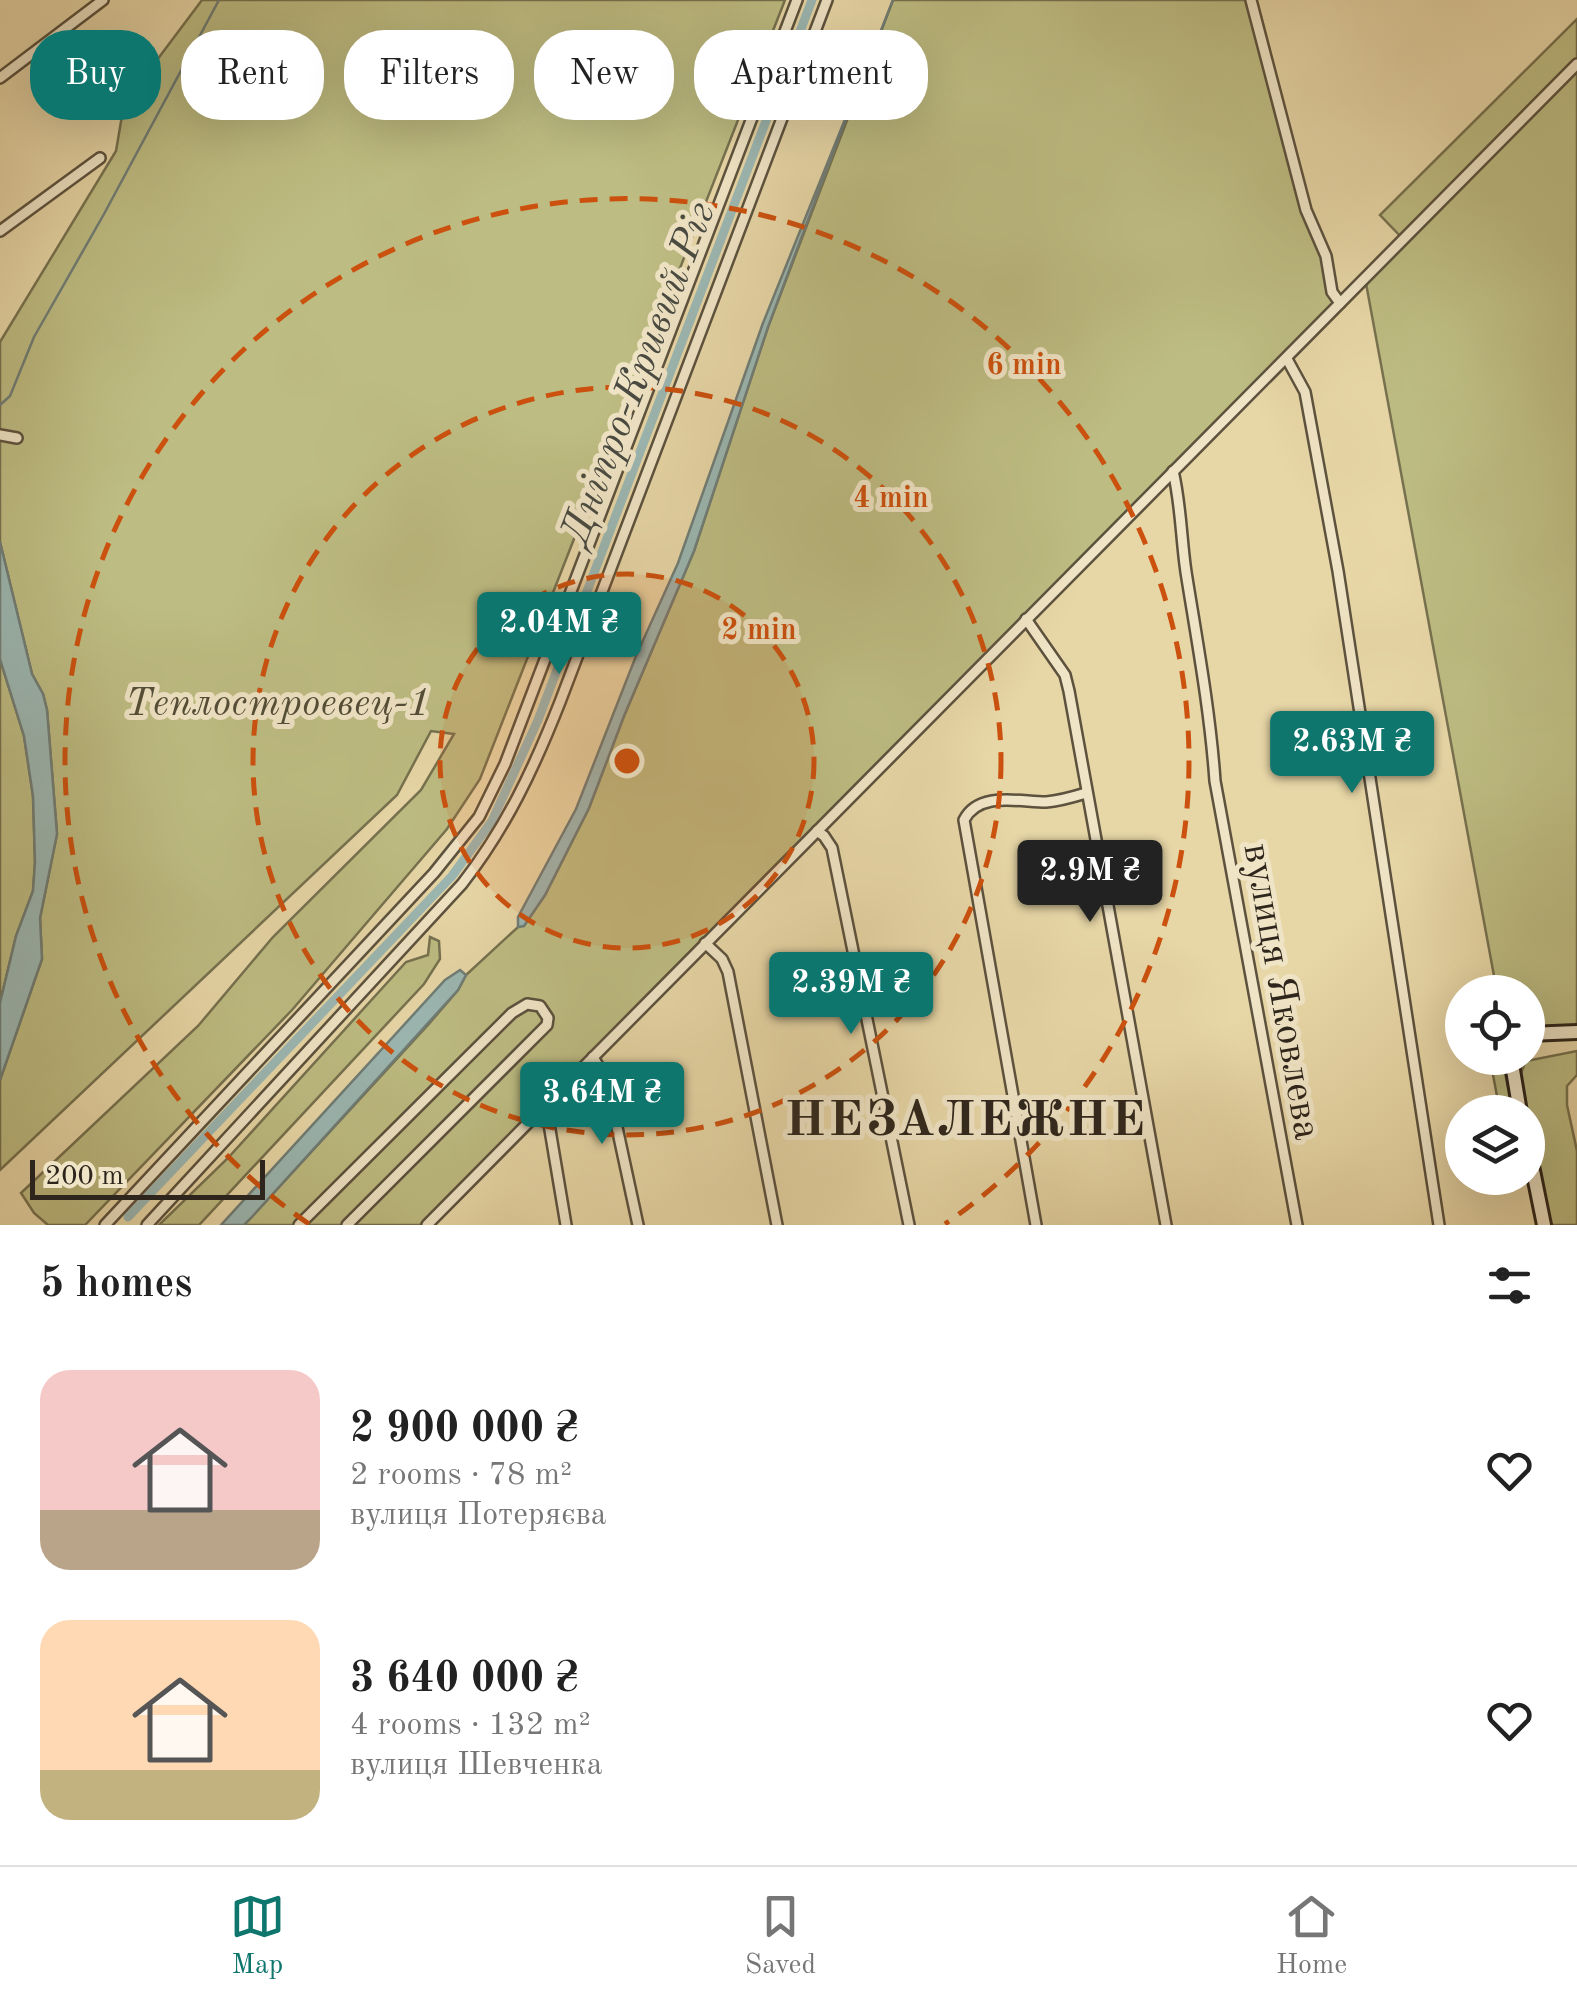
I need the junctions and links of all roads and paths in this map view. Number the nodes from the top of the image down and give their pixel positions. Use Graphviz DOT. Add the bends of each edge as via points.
graph roads {
  1 [pos="103,0"];
  2 [pos="797,0"];
  3 [pos="827,0"];
  4 [pos="1250,0"];
  5 [pos="1577,64"];
  6 [pos="0,78"];
  7 [pos="100,158"];
  8 [pos="0,231"];
  9 [pos="1340,302"];
  10 [pos="1287,358"];
  11 [pos="0,435"];
  12 [pos="17,438"];
  13 [pos="1173,471"];
  14 [pos="1026,619"];
  15 [pos="1086,793"];
  16 [pos="816,831"];
  17 [pos="705,943"];
  18 [pos="1577,1032"];
  19 [pos="1545,1033"];
  20 [pos="594,1058"];
  21 [pos="541,1110"];
  22 [pos="1538,1195"];
  23 [pos="105,1225"];
  24 [pos="148,1225"];
  25 [pos="300,1225"];
  26 [pos="347,1225"];
  27 [pos="427,1225"];
  28 [pos="566,1225"];
  29 [pos="638,1225"];
  30 [pos="777,1225"];
  31 [pos="909,1225"];
  32 [pos="1036,1225"];
  33 [pos="1166,1225"];
  34 [pos="1297,1225"];
  35 [pos="1440,1225"];
  36 [pos="1544,1225"];
  1 -- 6 [label="street"];
  2 -- 23 [label="street" via="479,818"];
  3 -- 24 [label="street" via="520,797 462,884"];
  4 -- 9 [label="street" via="1306,210"];
  5 -- 9 [label="street"];
  7 -- 8 [label="street"];
  9 -- 10 [label="street"];
  10 -- 13 [label="street"];
  10 -- 35 [label="street" via="1305,392 1332,536"];
  11 -- 12 [label="street"];
  13 -- 14 [label="street"];
  13 -- 34 [label="street, вулиця Яковлева" via="1215,781"];
  14 -- 15 [label="street" via="1065,675"];
  14 -- 16 [label="street"];
  15 -- 32 [label="street" via="1048,802 994,800 974,807 964,820"];
  15 -- 33 [label="street"];
  16 -- 17 [label="street"];
  16 -- 31 [label="street" via="832,848"];
  17 -- 20 [label="street"];
  17 -- 30 [label="street" via="728,972"];
  18 -- 19 [label="street"];
  20 -- 21 [label="street"];
  20 -- 29 [label="street" via="607,1081"];
  21 -- 27 [label="street"];
  21 -- 28 [label="street"];
  22 -- 36 [label="street"];
  25 -- 26 [label="street" via="512,1013 527,1004 540,1006 547,1025"];
}
